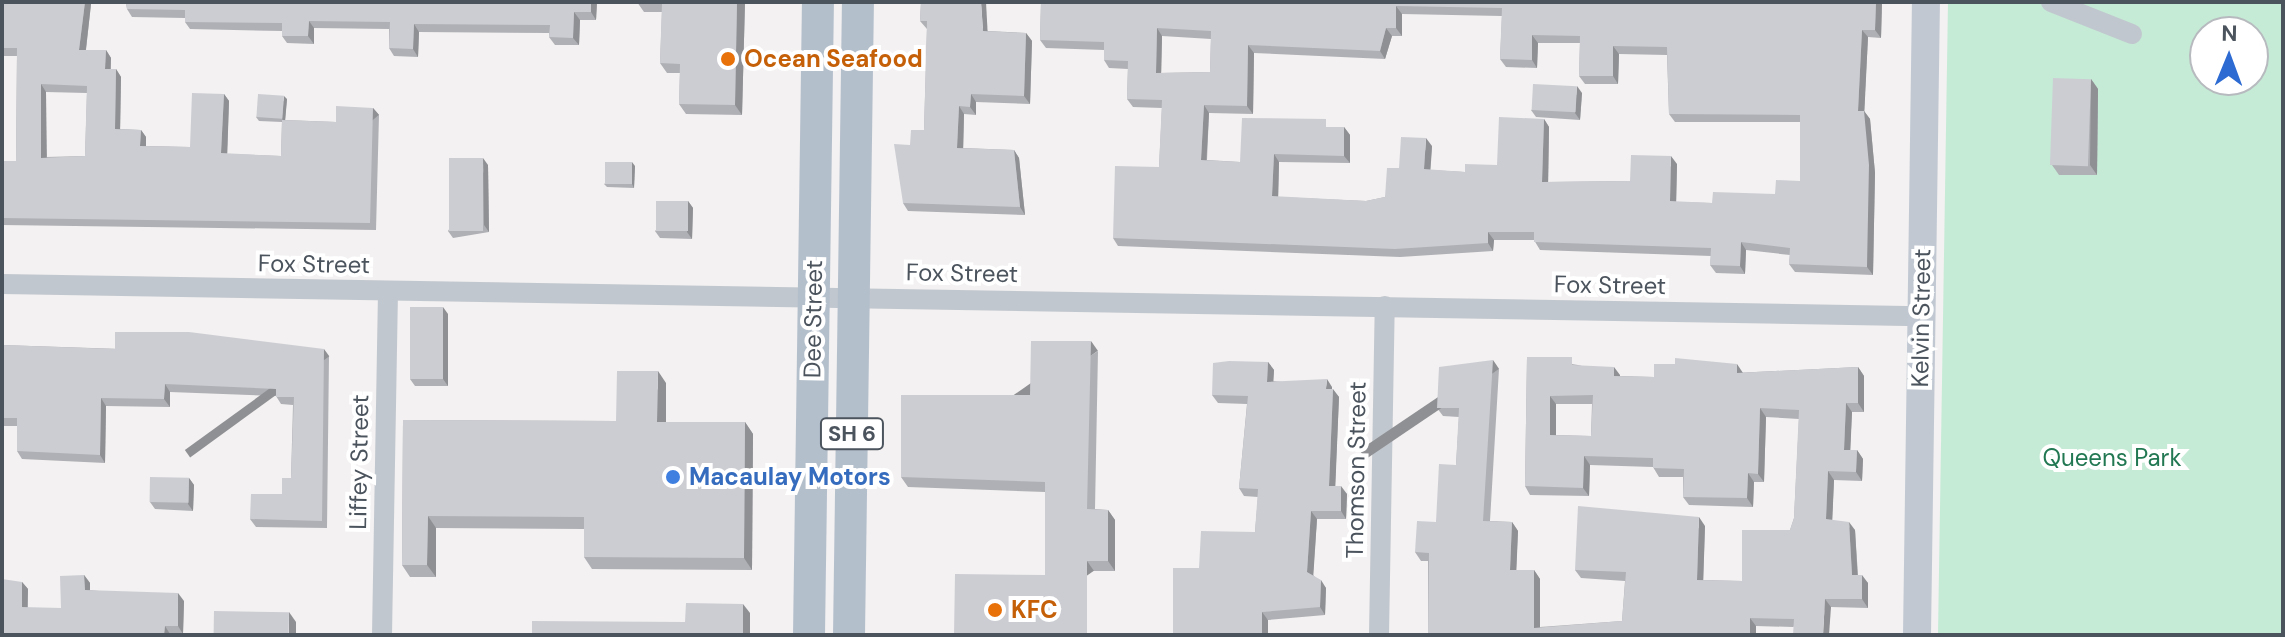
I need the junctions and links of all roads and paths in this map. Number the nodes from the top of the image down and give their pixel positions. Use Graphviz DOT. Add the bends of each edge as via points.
graph roads {
  1 [pos="818,2"];
  2 [pos="858,2"];
  3 [pos="1926,2"];
  4 [pos="2051,2"];
  5 [pos="2132,34"];
  6 [pos="2,284"];
  7 [pos="388,291"];
  8 [pos="814,297"];
  9 [pos="853,297"];
  10 [pos="1385,306"];
  11 [pos="1921,316"];
  12 [pos="382,635"];
  13 [pos="809,635"];
  14 [pos="849,635"];
  15 [pos="1379,635"];
  16 [pos="1917,635"];
  1 -- 8 [label="main road, Dee Street / SH 6"];
  2 -- 9 [label="main road, Dee Street / SH 6"];
  3 -- 11 [label="main road, Kelvin Street"];
  4 -- 5 [label="street"];
  6 -- 7 [label="street, Fox Street"];
  7 -- 8 [label="street, Fox Street"];
  7 -- 12 [label="street, Liffey Street"];
  8 -- 9 [label="street, Fox Street"];
  8 -- 13 [label="main road, Dee Street / SH 6"];
  9 -- 10 [label="street, Fox Street"];
  9 -- 14 [label="main road, Dee Street / SH 6"];
  10 -- 11 [label="street, Fox Street"];
  10 -- 15 [label="street, Thomson Street"];
  11 -- 16 [label="main road, Kelvin Street"];
}
